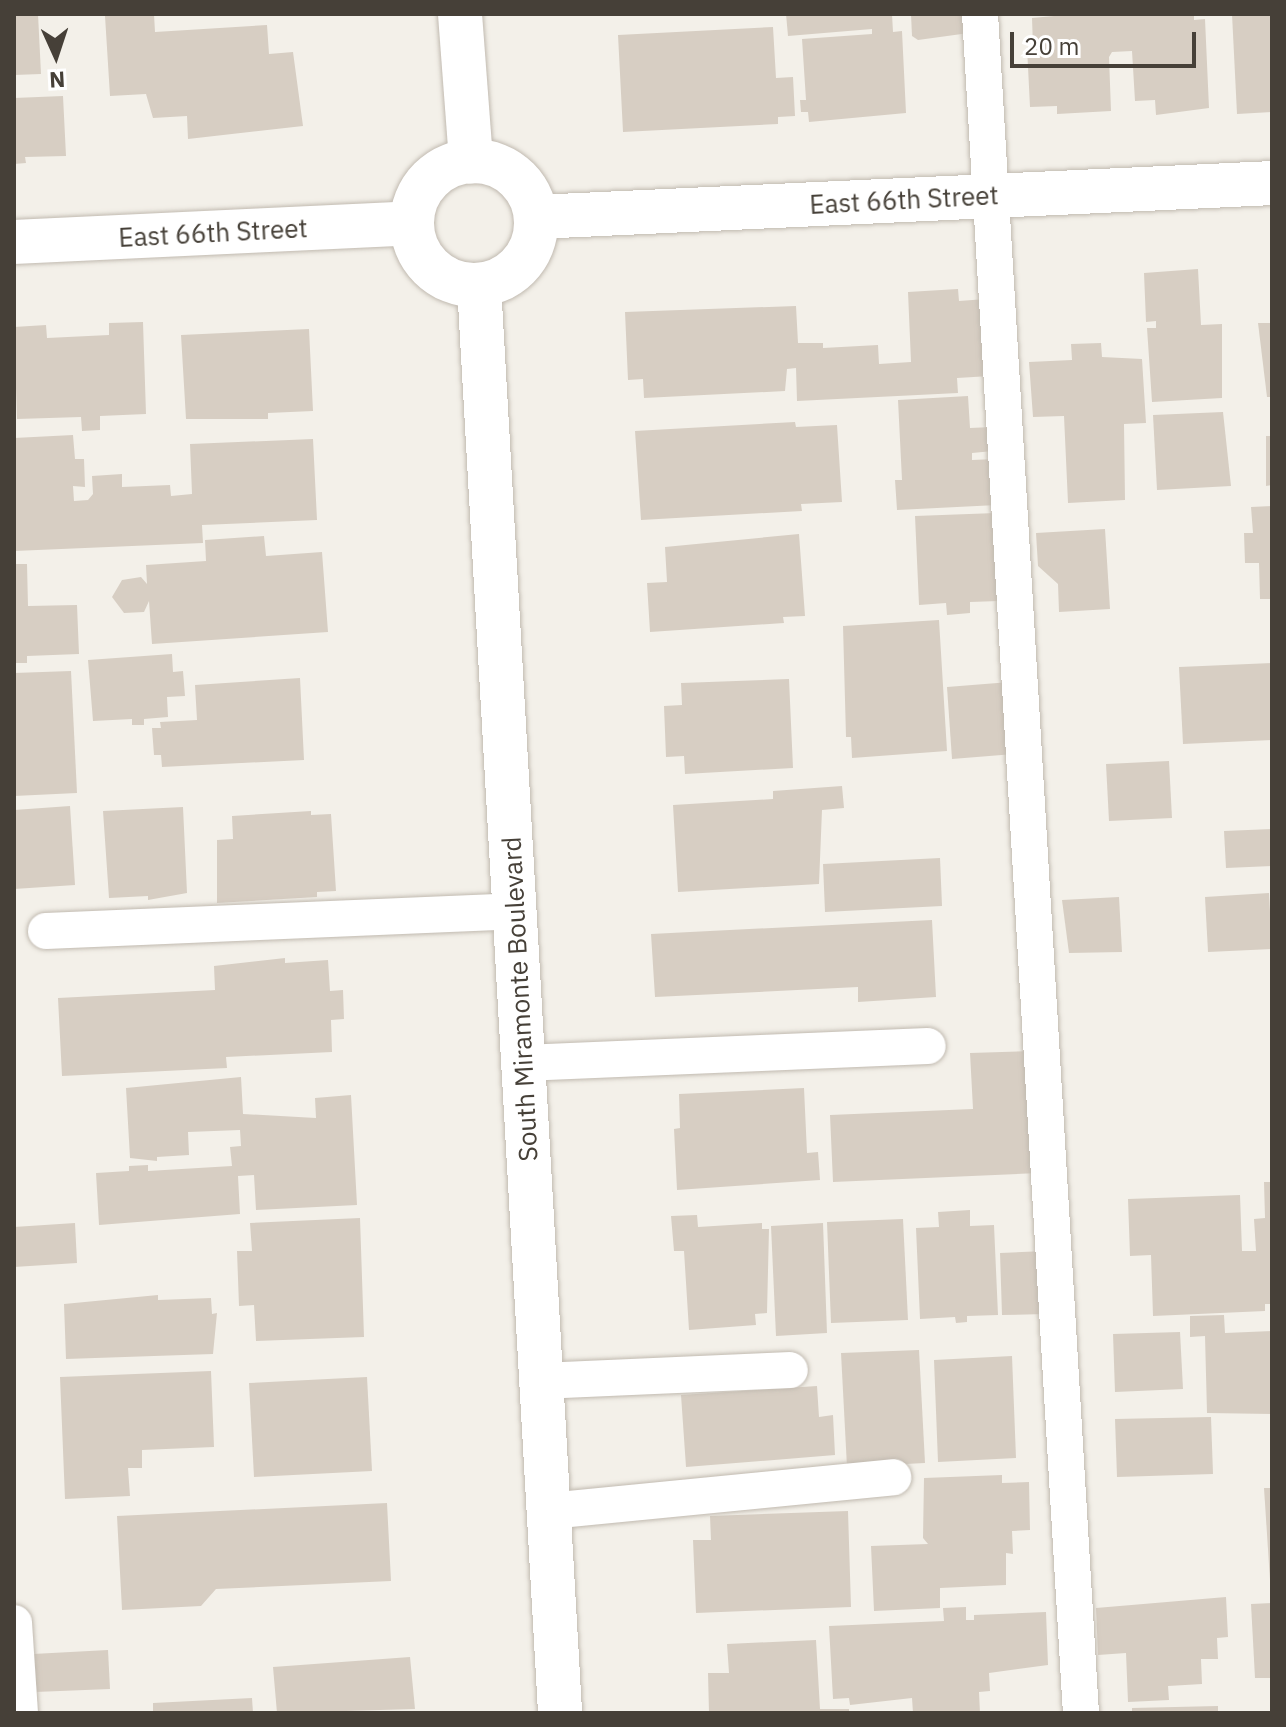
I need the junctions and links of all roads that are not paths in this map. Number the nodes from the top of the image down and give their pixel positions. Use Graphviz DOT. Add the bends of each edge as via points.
graph roads {
  1 [pos="460,14"];
  2 [pos="980,14"];
  3 [pos="471,162"];
  4 [pos="1272,183"];
  5 [pos="989,196"];
  6 [pos="536,217"];
  7 [pos="412,223"];
  8 [pos="14,242"];
  9 [pos="479,285"];
  10 [pos="515,911"];
  11 [pos="46,931"];
  12 [pos="928,1046"];
  13 [pos="523,1063"];
  14 [pos="790,1370"];
  15 [pos="541,1381"];
  16 [pos="893,1477"];
  17 [pos="549,1511"];
  18 [pos="14,1623"];
  19 [pos="20,1713"];
  20 [pos="560,1713"];
  21 [pos="1081,1713"];
  1 -- 3 [label="street"];
  2 -- 5 [label="lane"];
  3 -- 6 [label="street" via="507,170 532,198"];
  3 -- 7 [label="street" via="436,174 415,205"];
  4 -- 5 [label="street, East 66th Street"];
  5 -- 6 [label="street, East 66th Street"];
  5 -- 21 [label="lane"];
  6 -- 9 [label="street" via="535,236 522,263 499,281"];
  7 -- 8 [label="street, East 66th Street"];
  7 -- 9 [label="street" via="415,243 440,275"];
  9 -- 10 [label="street, South Miramonte Boulevard"];
  10 -- 11 [label="lane"];
  10 -- 13 [label="street, South Miramonte Boulevard"];
  12 -- 13 [label="lane"];
  13 -- 15 [label="street, South Miramonte Boulevard"];
  14 -- 15 [label="lane"];
  15 -- 17 [label="street, South Miramonte Boulevard"];
  16 -- 17 [label="lane"];
  17 -- 20 [label="street, South Miramonte Boulevard"];
  18 -- 19 [label="lane"];
}
